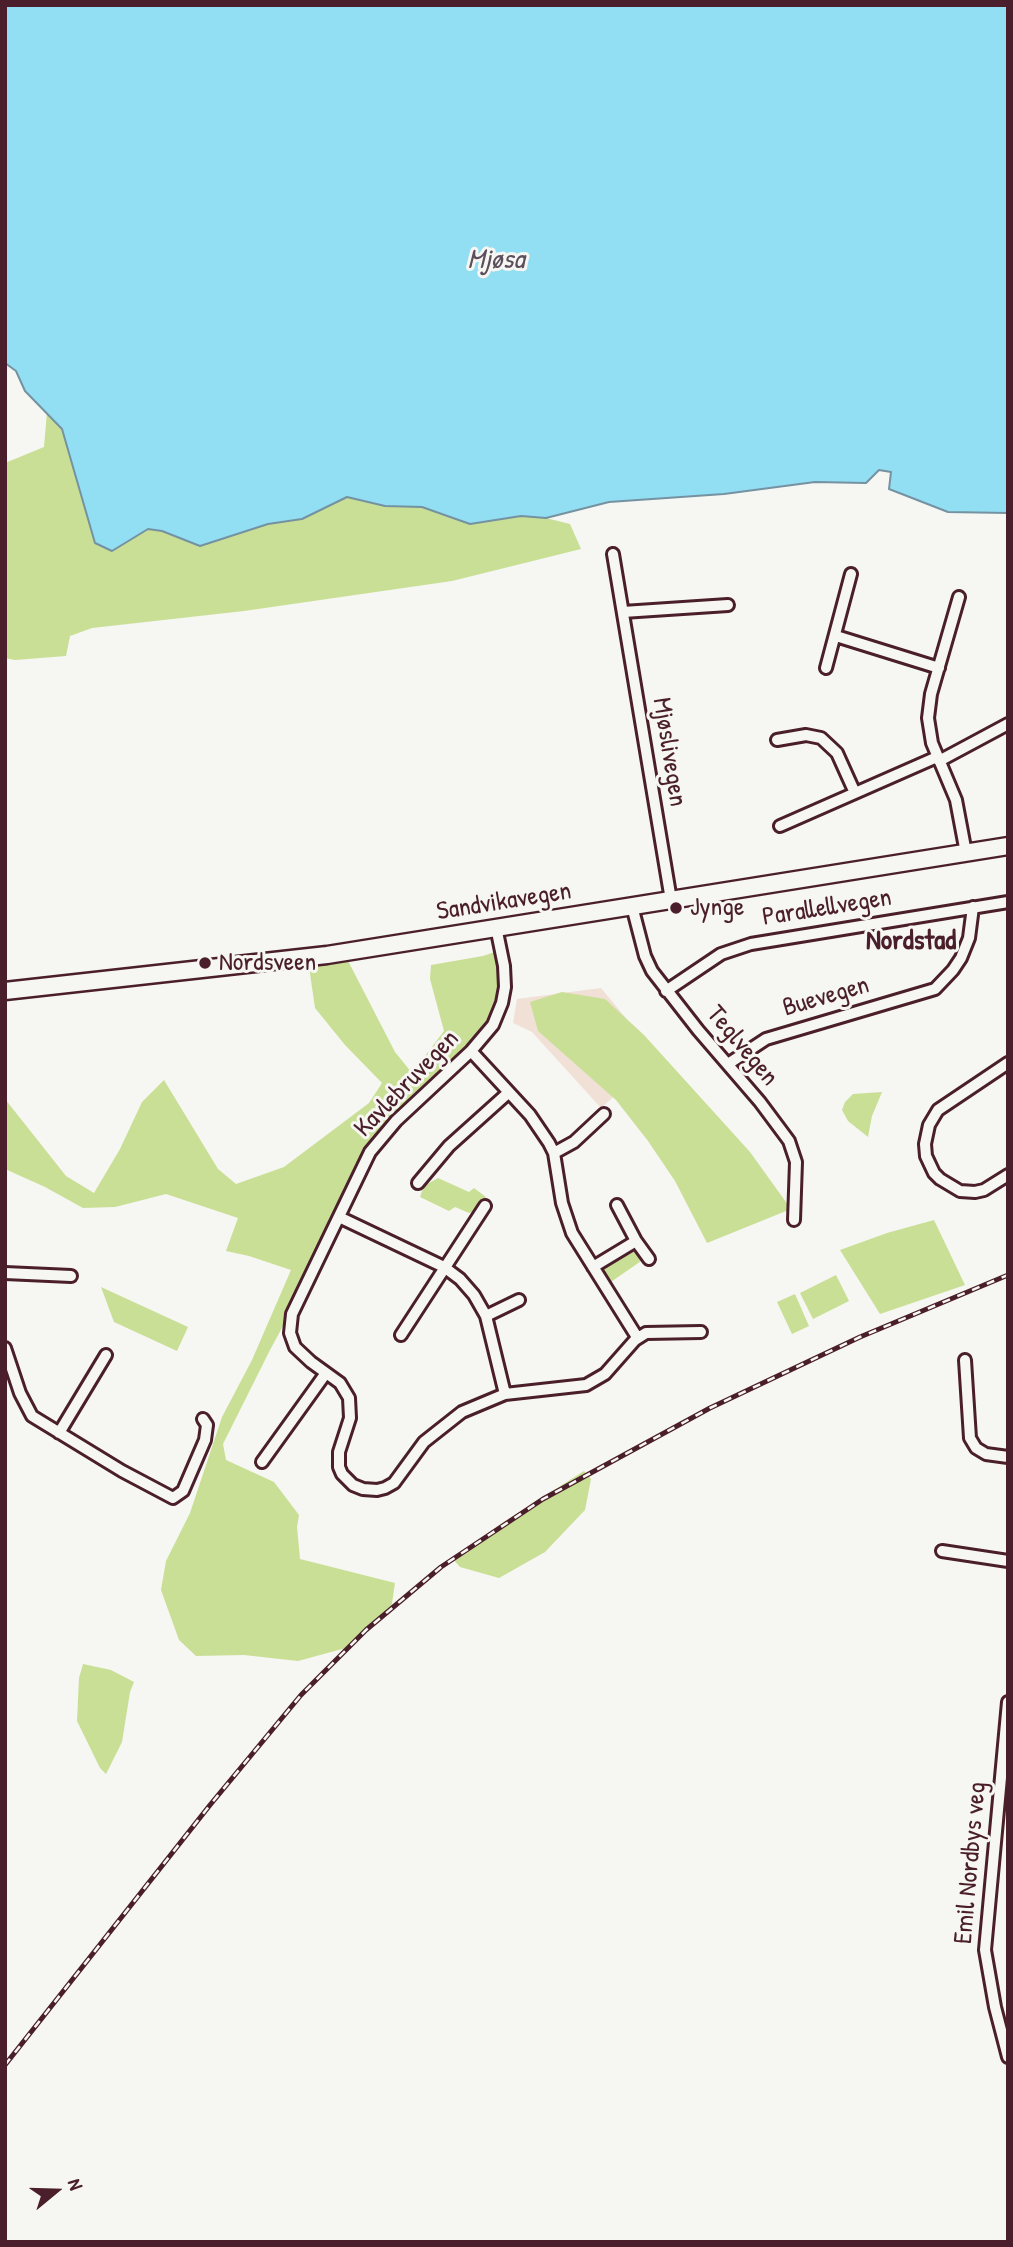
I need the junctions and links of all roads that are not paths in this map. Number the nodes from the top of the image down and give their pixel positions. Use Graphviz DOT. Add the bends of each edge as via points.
graph roads {
  1 [pos="613,554"];
  2 [pos="851,574"];
  3 [pos="959,597"];
  4 [pos="728,605"];
  5 [pos="623,612"];
  6 [pos="836,636"];
  7 [pos="826,668"];
  8 [pos="939,668"];
  9 [pos="1008,724"];
  10 [pos="777,740"];
  11 [pos="938,759"];
  12 [pos="855,793"];
  13 [pos="780,826"];
  14 [pos="1008,846"];
  15 [pos="966,853"];
  16 [pos="671,900"];
  17 [pos="1008,902"];
  18 [pos="632,906"];
  19 [pos="973,907"];
  20 [pos="496,927"];
  21 [pos="666,990"];
  22 [pos="5,991"];
  23 [pos="471,1051"];
  24 [pos="1008,1063"];
  25 [pos="728,1064"];
  26 [pos="509,1093"];
  27 [pos="604,1114"];
  28 [pos="554,1153"];
  29 [pos="1008,1175"];
  30 [pos="418,1183"];
  31 [pos="617,1205"];
  32 [pos="485,1206"];
  33 [pos="339,1217"];
  34 [pos="794,1220"];
  35 [pos="636,1241"];
  36 [pos="649,1259"];
  37 [pos="444,1267"];
  38 [pos="593,1267"];
  39 [pos="5,1273"];
  40 [pos="71,1276"];
  41 [pos="519,1300"];
  42 [pos="486,1316"];
  43 [pos="701,1332"];
  44 [pos="401,1335"];
  45 [pos="637,1337"];
  46 [pos="5,1348"];
  47 [pos="106,1355"];
  48 [pos="965,1360"];
  49 [pos="326,1373"];
  50 [pos="505,1394"];
  51 [pos="203,1419"];
  52 [pos="59,1433"];
  53 [pos="1008,1457"];
  54 [pos="262,1462"];
  55 [pos="942,1551"];
  56 [pos="1008,1561"];
  57 [pos="1008,1702"];
  58 [pos="1004,2024"];
  59 [pos="1008,2057"];
  1 -- 5 [label="street, Mjøslivegen"];
  2 -- 6 [label="street"];
  3 -- 8 [label="street"];
  4 -- 5 [label="street"];
  5 -- 16 [label="street, Mjøslivegen"];
  6 -- 7 [label="street"];
  6 -- 8 [label="street"];
  8 -- 11 [label="street" via="928,718"];
  9 -- 11 [label="street"];
  10 -- 12 [label="street" via="806,735 821,738 837,753"];
  11 -- 12 [label="street"];
  11 -- 15 [label="street" via="956,800"];
  12 -- 13 [label="street"];
  14 -- 15 [label="main road, Sandvikavegen"];
  15 -- 16 [label="main road, Sandvikavegen"];
  16 -- 18 [label="main road, Sandvikavegen"];
  17 -- 19 [label="street, Parallellvegen"];
  18 -- 20 [label="main road, Sandvikavegen"];
  18 -- 21 [label="street, Teglvegen" via="645,956"];
  19 -- 21 [label="street, Parallellvegen" via="751,944 721,954"];
  19 -- 25 [label="street, Buevegen" via="961,958 935,989 766,1039"];
  20 -- 22 [label="main road, Sandvikavegen" via="327,955"];
  20 -- 23 [label="street, Kavlebruvegen" via="505,977 502,1003 493,1025"];
  21 -- 25 [label="street, Teglvegen"];
  23 -- 26 [label="street"];
  23 -- 33 [label="street, Kavlebruvegen" via="379,1140"];
  24 -- 29 [label="street" via="938,1110 925,1144 933,1172 960,1191 984,1190"];
  25 -- 34 [label="street, Teglvegen" via="779,1127 793,1152"];
  26 -- 28 [label="street" via="540,1128"];
  26 -- 30 [label="street" via="467,1129"];
  27 -- 28 [label="street" via="574,1142"];
  28 -- 38 [label="street" via="566,1220"];
  31 -- 35 [label="street"];
  32 -- 37 [label="street"];
  33 -- 37 [label="street"];
  33 -- 49 [label="street, Kavlebruvegen" via="290,1326 300,1353"];
  35 -- 36 [label="street"];
  35 -- 38 [label="street"];
  37 -- 42 [label="street" via="474,1295"];
  37 -- 44 [label="street" via="415,1325"];
  38 -- 45 [label="street"];
  39 -- 40 [label="street"];
  41 -- 42 [label="street"];
  42 -- 50 [label="street"];
  43 -- 45 [label="street" via="650,1332"];
  45 -- 50 [label="street, Kavlebruvegen" via="594,1381 572,1388"];
  46 -- 52 [label="street" via="28,1410"];
  47 -- 52 [label="street"];
  48 -- 53 [label="street" via="970,1438 986,1454"];
  49 -- 50 [label="street, Kavlebruvegen" via="347,1391 351,1409 339,1467 353,1485 371,1491 394,1483 424,1442 453,1418"];
  49 -- 54 [label="street"];
  51 -- 52 [label="street" via="205,1440 183,1491 173,1498"];
  55 -- 56 [label="street"];
  57 -- 58 [label="street, Emil Nordbys veg" via="985,1950"];
  58 -- 59 [label="street, Emil Nordbys veg"];
}
